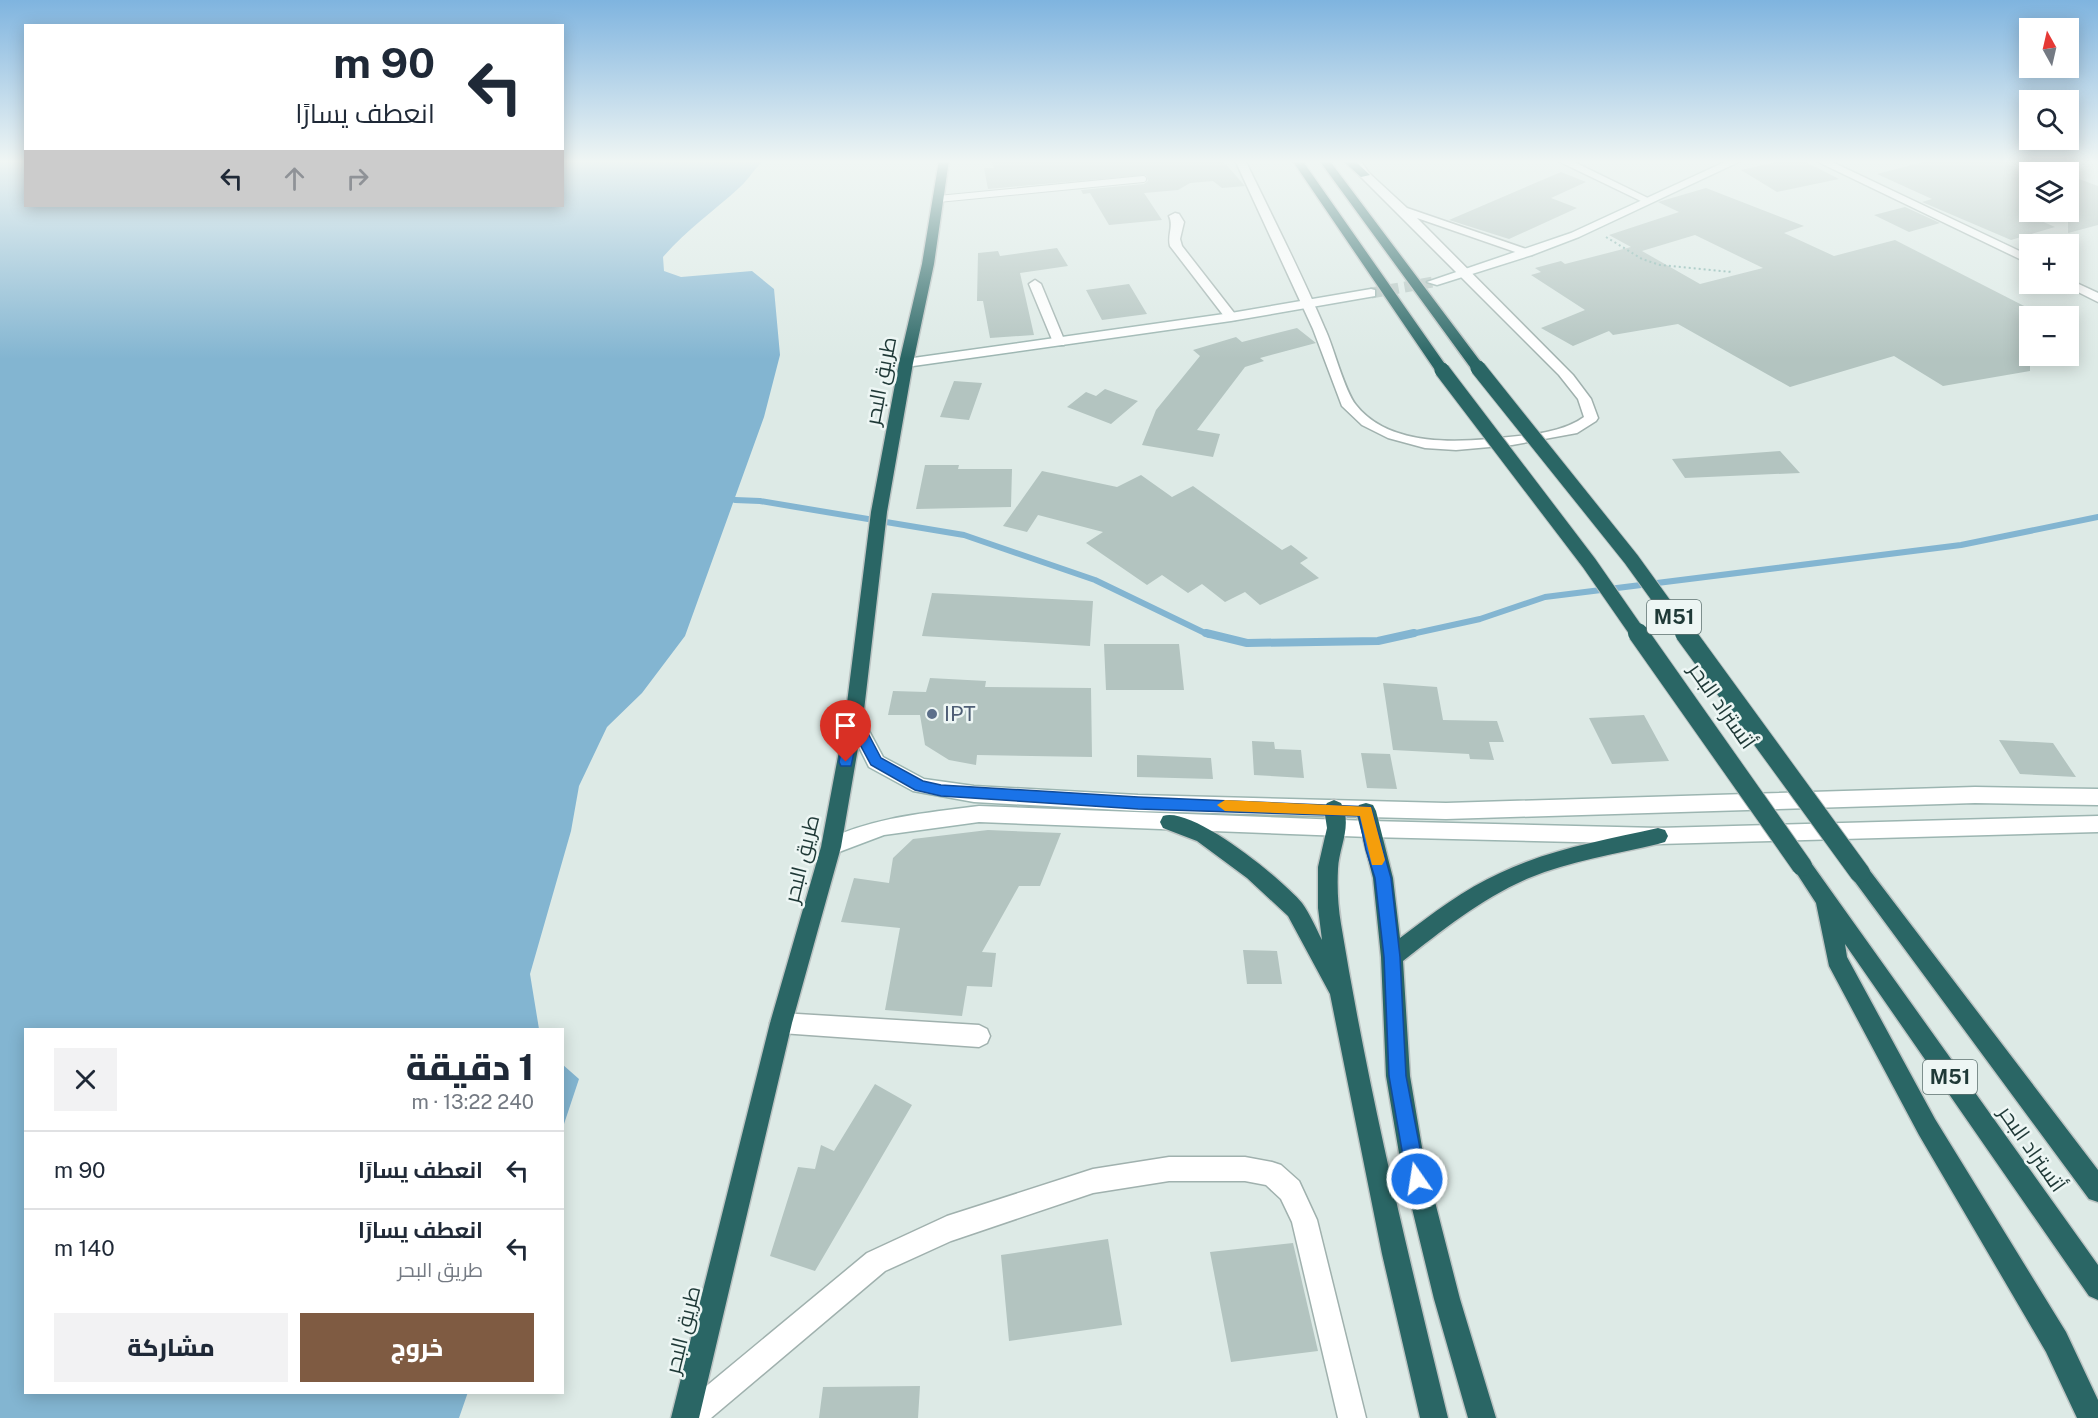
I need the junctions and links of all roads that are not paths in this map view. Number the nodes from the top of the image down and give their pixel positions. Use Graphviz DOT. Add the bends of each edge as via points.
graph roads {
  1 [pos="934,226"];
  2 [pos="1177,226"];
  3 [pos="1271,226"];
  4 [pos="1343,226"];
  5 [pos="1373,226"];
  6 [pos="1419,226"];
  7 [pos="1450,226"];
  8 [pos="1595,226"];
  9 [pos="1957,226"];
  10 [pos="1528,253"];
  11 [pos="2019,256"];
  12 [pos="1466,273"];
  13 [pos="1433,282"];
  14 [pos="1035,284"];
  15 [pos="2079,288"];
  16 [pos="1371,293"];
  17 [pos="2098,298"];
  18 [pos="1308,304"];
  19 [pos="1231,317"];
  20 [pos="1059,342"];
  21 [pos="906,363"];
  22 [pos="854,719"];
  23 [pos="2098,797"];
  24 [pos="1336,818"];
  25 [pos="1368,820"];
  26 [pos="1170,822"];
  27 [pos="2098,824"];
  28 [pos="1658,836"];
  29 [pos="831,847"];
  30 [pos="1826,900"];
  31 [pos="1392,957"];
  32 [pos="1342,998"];
  33 [pos="781,1023"];
  34 [pos="979,1036"];
  35 [pos="2058,1135"];
  36 [pos="2098,1170"];
  37 [pos="2098,1190"];
  38 [pos="2098,1287"];
  39 [pos="688,1418"];
  40 [pos="1352,1418"];
  41 [pos="1434,1418"];
  42 [pos="1482,1418"];
  43 [pos="2092,1418"];
  1 -- 21 [label="highway, طريق البحر"];
  2 -- 19 [label="street" via="1176,246"];
  3 -- 18 [label="street"];
  4 -- 30 [label="highway, أتستراد البحر / M51, bridge" via="1442,369 1589,563"];
  5 -- 35 [label="highway, أتستراد البحر / M51, bridge" via="1478,368 1631,559 1860,873"];
  6 -- 12 [label="street"];
  7 -- 10 [label="street"];
  8 -- 10 [label="street"];
  9 -- 11 [label="street"];
  10 -- 12 [label="street"];
  12 -- 13 [label="street"];
  12 -- 18 [label="street" via="1583,393 1591,418 1577,429 1456,446 1430,445 1393,435 1367,422 1349,405"];
  14 -- 20 [label="street"];
  15 -- 17 [label="street"];
  16 -- 18 [label="street"];
  18 -- 19 [label="street"];
  19 -- 20 [label="street"];
  20 -- 21 [label="street"];
  21 -- 22 [label="highway, طريق البحر" via="879,512"];
  22 -- 24 [label="street" via="876,762 920,786"];
  22 -- 29 [label="highway, طريق البحر"];
  23 -- 25 [label="street" via="1975,795 1446,811"];
  24 -- 25 [label="street"];
  24 -- 26 [label="street"];
  24 -- 32 [label="highway" via="1328,867 1328,908"];
  25 -- 28 [label="street"];
  25 -- 31 [label="highway" via="1383,878"];
  26 -- 29 [label="street" via="980,814 847,837"];
  26 -- 32 [label="highway" via="1204,835 1254,872 1295,910"];
  27 -- 28 [label="street"];
  28 -- 31 [label="highway" via="1561,860 1508,878 1471,898"];
  29 -- 33 [label="highway, طريق البحر"];
  30 -- 38 [label="highway, أتستراد البحر / M51"];
  30 -- 43 [label="highway" via="1837,959 1927,1127 2056,1341"];
  31 -- 42 [label="highway" via="1398,1076 1412,1159"];
  32 -- 41 [label="highway" via="1395,1254"];
  33 -- 34 [label="street"];
  33 -- 39 [label="highway, طريق البحر"];
  35 -- 36 [label="highway"];
  35 -- 37 [label="highway, أتستراد البحر / M51"];
  39 -- 40 [label="street" via="876,1262 946,1229 1093,1181 1169,1169 1245,1169 1272,1174 1290,1190 1304,1220"];
}
